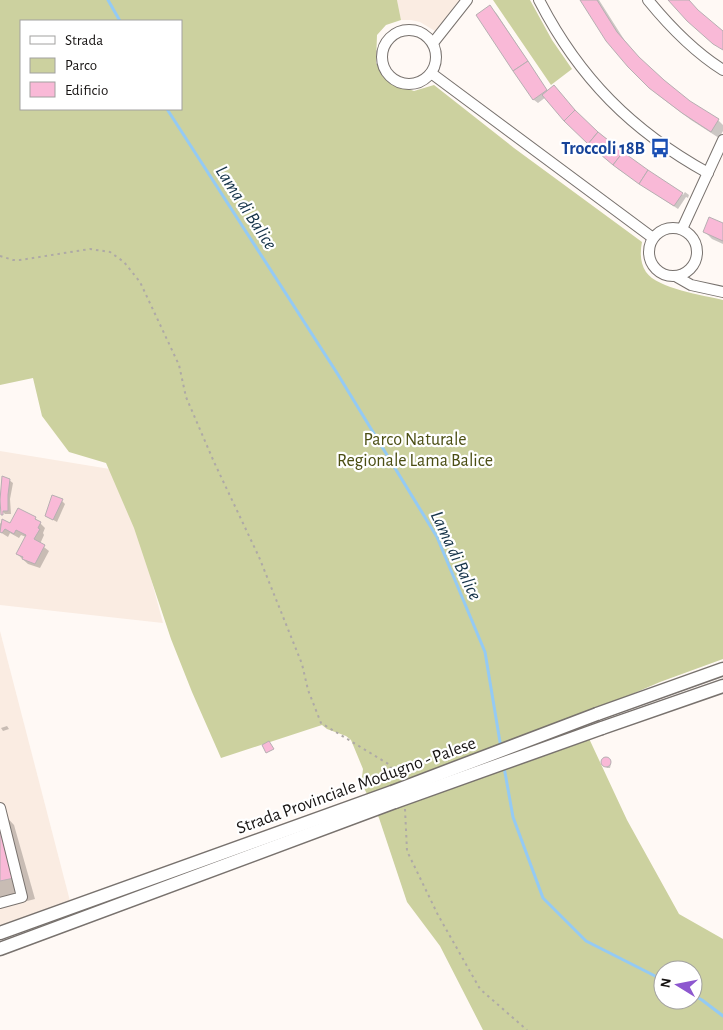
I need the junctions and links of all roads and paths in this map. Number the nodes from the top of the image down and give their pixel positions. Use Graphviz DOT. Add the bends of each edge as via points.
graph roads {
  1 [pos="467,0"];
  2 [pos="539,0"];
  3 [pos="648,0"];
  4 [pos="433,43"];
  5 [pos="723,70"];
  6 [pos="431,73"];
  7 [pos="723,140"];
  8 [pos="708,173"];
  9 [pos="682,229"];
  10 [pos="653,238"];
  11 [pos="0,256"];
  12 [pos="677,276"];
  13 [pos="723,292"];
  14 [pos="723,669"];
  15 [pos="723,686"];
  16 [pos="396,795"];
  17 [pos="0,808"];
  18 [pos="0,903"];
  19 [pos="0,933"];
  20 [pos="0,949"];
  21 [pos="527,1030"];
  1 -- 4 [label="street"];
  2 -- 8 [label="street" via="562,40 597,88 642,131"];
  3 -- 5 [label="street" via="685,42"];
  4 -- 6 [label="street" via="436,60"];
  4 -- 6 [label="street" via="419,31 401,31 393,35 382,50 384,68 396,81 414,84"];
  6 -- 10 [label="street"];
  7 -- 8 [label="street"];
  8 -- 9 [label="street"];
  9 -- 10 [label="street" via="664,229"];
  9 -- 12 [label="street" via="695,242 697,257 690,270"];
  10 -- 12 [label="street" via="649,246 650,262 661,274"];
  11 -- 16 [label="path" via="20,260 90,248 110,252 124,262 140,282 179,364 186,397 214,462 259,557 302,664 321,723 390,765"];
  12 -- 13 [label="street" via="691,285"];
  14 -- 16 [label="main road, Strada Provinciale Modugno - Palese, bridge" via="597,714"];
  15 -- 16 [label="main road, Strada Provinciale Modugno - Palese, bridge"];
  16 -- 19 [label="main road, Strada Provinciale Modugno - Palese"];
  16 -- 20 [label="main road, Strada Provinciale Modugno - Palese"];
  16 -- 21 [label="path" via="406,811 407,851 438,916 480,989"];
  17 -- 18 [label="street" via="22,897"];
}
